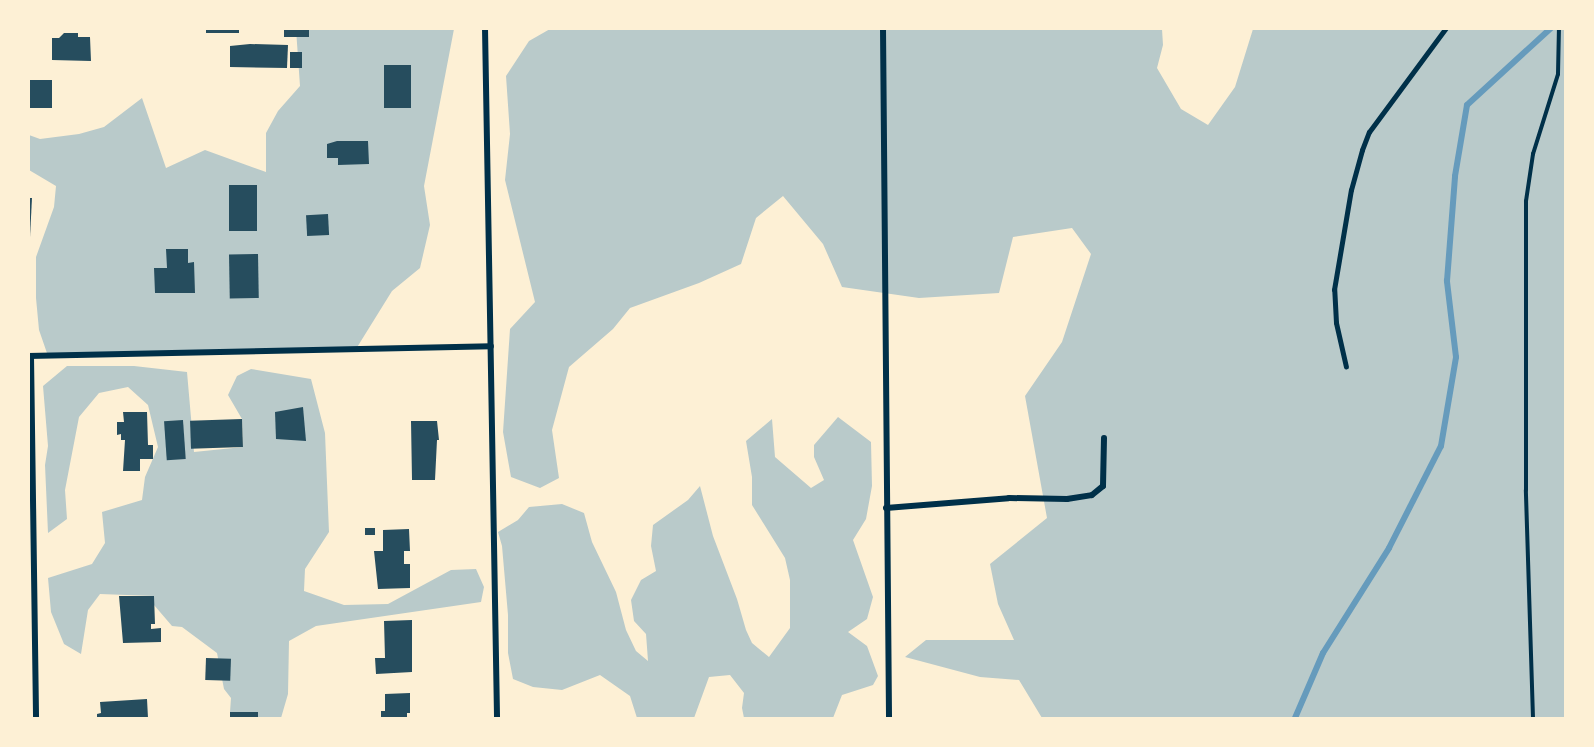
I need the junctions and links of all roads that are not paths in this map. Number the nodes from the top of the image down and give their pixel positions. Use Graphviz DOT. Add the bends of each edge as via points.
graph roads {
  1 [pos="485,28"];
  2 [pos="883,28"];
  3 [pos="1446,28"];
  4 [pos="491,346"];
  5 [pos="30,356"];
  6 [pos="1346,367"];
  7 [pos="1104,438"];
  8 [pos="886,508"];
  9 [pos="36,718"];
  10 [pos="497,718"];
  11 [pos="889,718"];
  1 -- 4 [label="street"];
  2 -- 8 [label="street"];
  3 -- 6 [label="lane" via="1369,132 1362,150 1334,290 1336,323"];
  4 -- 5 [label="street"];
  4 -- 10 [label="street"];
  5 -- 9 [label="street"];
  7 -- 8 [label="street" via="1103,486 1092,495 1066,500 1009,498"];
  8 -- 11 [label="street"];
}
